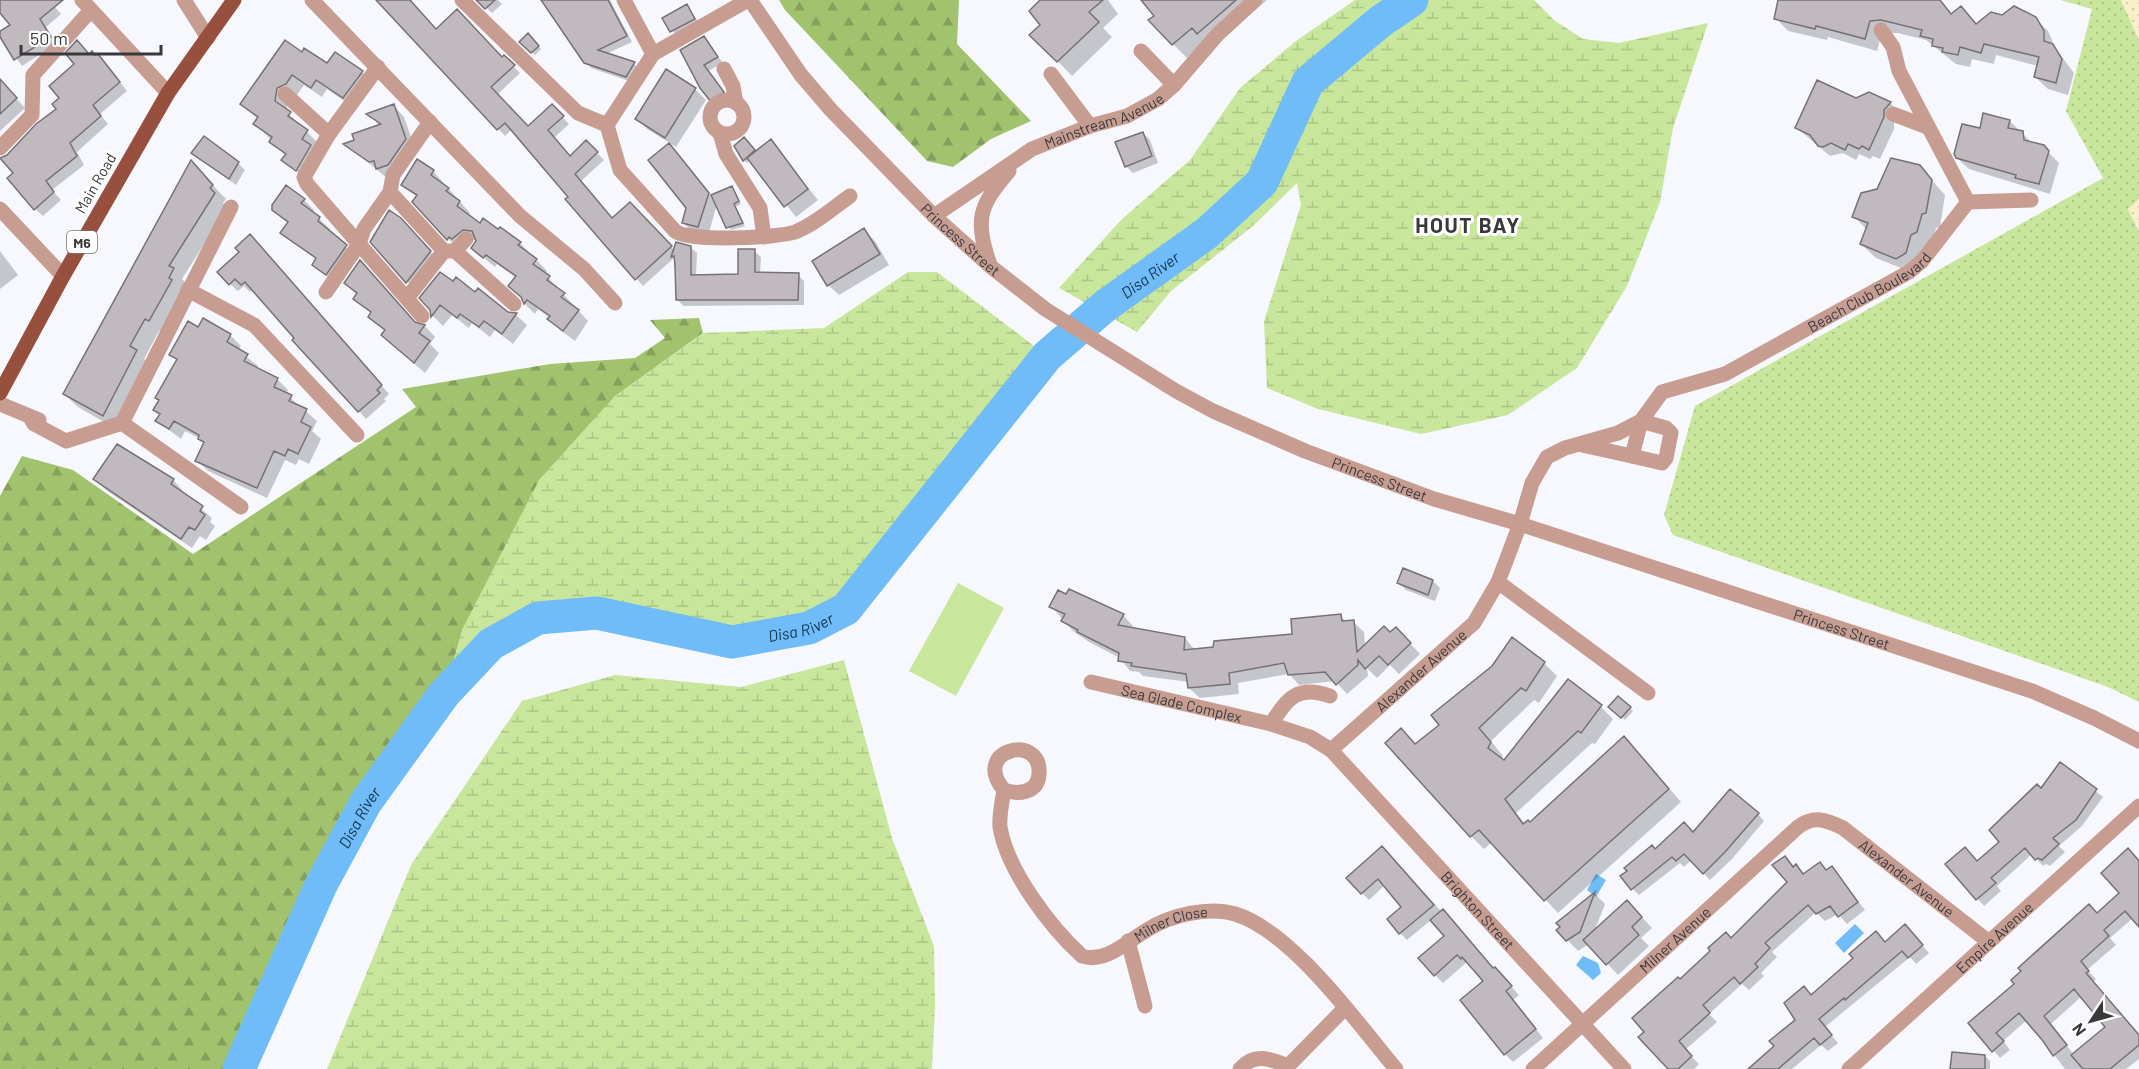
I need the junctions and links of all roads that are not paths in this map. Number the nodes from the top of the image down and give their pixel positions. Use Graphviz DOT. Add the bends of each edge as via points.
graph roads {
  1 [pos="184,0"];
  2 [pos="234,0"];
  3 [pos="312,0"];
  4 [pos="462,0"];
  5 [pos="624,0"];
  6 [pos="749,0"];
  7 [pos="1256,0"];
  8 [pos="87,5"];
  9 [pos="1881,30"];
  10 [pos="208,38"];
  11 [pos="1141,51"];
  12 [pos="653,54"];
  13 [pos="378,67"];
  14 [pos="724,69"];
  15 [pos="1052,74"];
  16 [pos="1174,85"];
  17 [pos="168,93"];
  18 [pos="285,94"];
  19 [pos="736,103"];
  20 [pos="1893,114"];
  21 [pos="430,122"];
  22 [pos="607,125"];
  23 [pos="1090,126"];
  24 [pos="1927,127"];
  25 [pos="720,133"];
  26 [pos="328,134"];
  27 [pos="0,148"];
  28 [pos="1026,154"];
  29 [pos="390,192"];
  30 [pos="850,196"];
  31 [pos="2031,200"];
  32 [pos="1968,202"];
  33 [pos="231,207"];
  34 [pos="0,209"];
  35 [pos="934,216"];
  36 [pos="764,237"];
  37 [pos="466,239"];
  38 [pos="359,244"];
  39 [pos="449,251"];
  40 [pos="990,266"];
  41 [pos="63,276"];
  42 [pos="188,290"];
  43 [pos="326,292"];
  44 [pos="407,298"];
  45 [pos="615,303"];
  46 [pos="514,304"];
  47 [pos="422,316"];
  48 [pos="0,393"];
  49 [pos="0,404"];
  50 [pos="1641,421"];
  51 [pos="122,423"];
  52 [pos="357,435"];
  53 [pos="1582,445"];
  54 [pos="1632,456"];
  55 [pos="241,507"];
  56 [pos="1520,524"];
  57 [pos="1498,582"];
  58 [pos="1091,682"];
  59 [pos="1648,693"];
  60 [pos="1330,696"];
  61 [pos="1271,724"];
  62 [pos="2139,741"];
  63 [pos="1331,750"];
  64 [pos="1004,790"];
  65 [pos="2139,806"];
  66 [pos="1820,819"];
  67 [pos="1128,941"];
  68 [pos="1989,942"];
  69 [pos="1145,1006"];
  70 [pos="1345,1008"];
  71 [pos="1581,1023"];
  72 [pos="1289,1068"];
  73 [pos="1240,1069"];
  74 [pos="1396,1069"];
  75 [pos="1533,1069"];
  76 [pos="1624,1069"];
  77 [pos="1849,1069"];
  1 -- 10 [label="street"];
  2 -- 10 [label="main road, Main Road / M6"];
  3 -- 13 [label="street"];
  4 -- 22 [label="street" via="578,113"];
  5 -- 12 [label="street"];
  6 -- 12 [label="street"];
  6 -- 35 [label="street, Princess Street" via="801,75"];
  7 -- 16 [label="street, Mainstream Avenue" via="1217,35"];
  8 -- 17 [label="street"];
  8 -- 27 [label="street" via="33,75 32,115"];
  9 -- 24 [label="street" via="1893,47 1899,71"];
  10 -- 17 [label="main road, Main Road / M6"];
  11 -- 16 [label="street"];
  12 -- 22 [label="street"];
  13 -- 21 [label="street"];
  13 -- 26 [label="street"];
  14 -- 19 [label="street"];
  15 -- 23 [label="street"];
  16 -- 23 [label="street, Mainstream Avenue" via="1141,110"];
  17 -- 41 [label="main road, Main Road / M6"];
  18 -- 26 [label="street"];
  19 -- 25 [label="street" via="743,112 743,123 736,132"];
  19 -- 25 [label="street" via="726,100 712,109 711,120"];
  20 -- 24 [label="street"];
  21 -- 29 [label="street" via="393,175"];
  21 -- 45 [label="street" via="520,216 584,269"];
  22 -- 36 [label="street" via="620,170 680,235"];
  23 -- 28 [label="street, Mainstream Avenue" via="1056,137"];
  24 -- 32 [label="street"];
  25 -- 36 [label="street" via="726,154 760,208"];
  26 -- 38 [label="street" via="305,173 305,182"];
  28 -- 35 [label="street, Mainstream Avenue"];
  28 -- 40 [label="street" via="990,195 979,218"];
  29 -- 38 [label="street" via="364,229"];
  29 -- 39 [label="street"];
  30 -- 36 [label="street" via="800,230"];
  31 -- 32 [label="street"];
  32 -- 50 [label="street, Beach Club Boulevard" via="1909,272 1725,374 1662,392"];
  33 -- 42 [label="street"];
  34 -- 41 [label="street"];
  35 -- 40 [label="street, Princess Street"];
  37 -- 39 [label="street"];
  38 -- 43 [label="street"];
  38 -- 44 [label="street"];
  39 -- 44 [label="street"];
  39 -- 46 [label="street"];
  40 -- 56 [label="street, Princess Street" via="1045,309 1213,411 1305,452 1434,499"];
  41 -- 48 [label="main road, Main Road / M6"];
  42 -- 51 [label="street"];
  42 -- 52 [label="street" via="254,325"];
  44 -- 47 [label="street"];
  49 -- 51 [label="street" via="37,419 72,440"];
  50 -- 53 [label="street, Beach Club Boulevard"];
  50 -- 54 [label="street"];
  50 -- 54 [label="street, Beach Club Boulevard" via="1666,428 1672,437 1662,463"];
  51 -- 55 [label="street"];
  53 -- 54 [label="street, Beach Club Boulevard"];
  53 -- 56 [label="street, Beach Club Boulevard" via="1546,457 1532,483"];
  56 -- 57 [label="street, Alexander Avenue"];
  56 -- 62 [label="street, Princess Street" via="2023,688"];
  57 -- 59 [label="street"];
  57 -- 63 [label="street, Alexander Avenue" via="1474,623"];
  58 -- 61 [label="street, Sea Glade Complex"];
  60 -- 61 [label="street" via="1313,691 1295,695"];
  61 -- 63 [label="street, Sea Glade Complex" via="1310,737"];
  63 -- 71 [label="street, Brighton Street"];
  64 -- 67 [label="street, Milner Close" via="999,818 1005,846 1037,904 1074,949 1090,959 1114,951"];
  65 -- 68 [label="street, Empire Avenue"];
  66 -- 68 [label="street, Alexander Avenue" via="1851,834"];
  66 -- 71 [label="street, Milner Avenue" via="1798,827"];
  67 -- 69 [label="street"];
  67 -- 70 [label="street, Milner Close" via="1157,924 1191,914 1235,914 1275,936"];
  68 -- 77 [label="street, Empire Avenue"];
  70 -- 72 [label="street"];
  70 -- 74 [label="street, Milner Close"];
  71 -- 75 [label="street, Milner Avenue"];
  71 -- 76 [label="street, Brighton Street"];
  72 -- 73 [label="street" via="1262,1058 1249,1060"];
}
